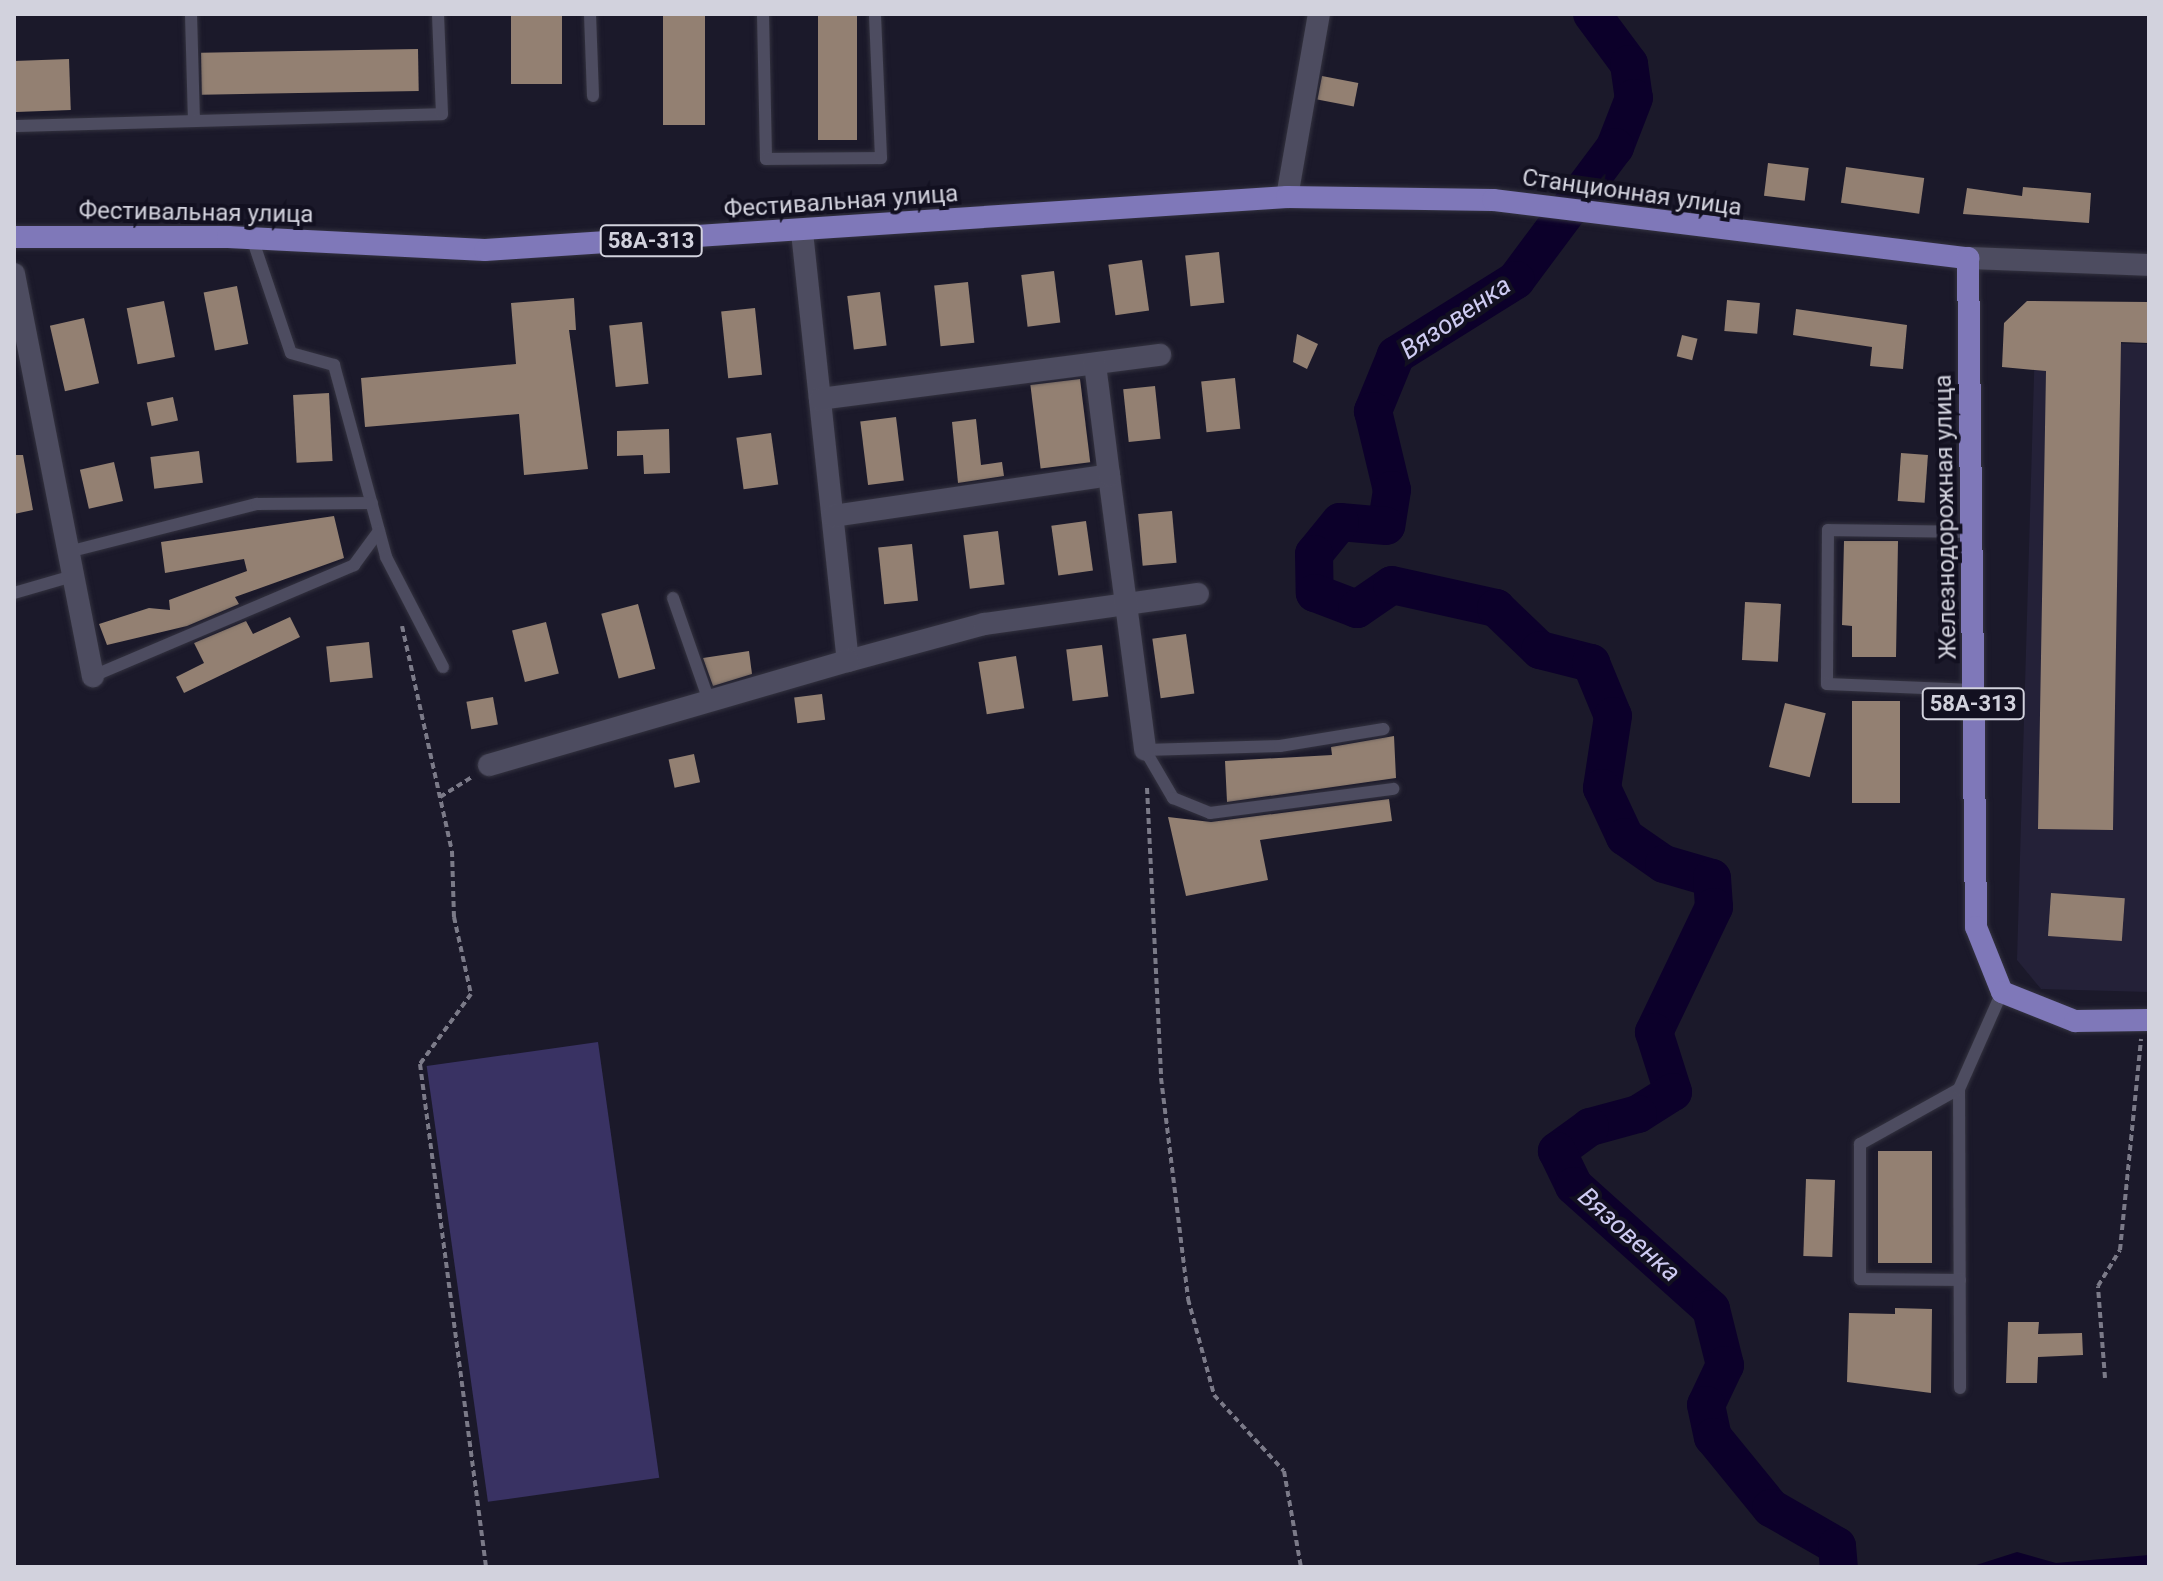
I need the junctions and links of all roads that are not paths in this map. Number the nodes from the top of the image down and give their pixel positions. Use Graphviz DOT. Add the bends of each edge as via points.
graph roads {
  1 [pos="191,14"];
  2 [pos="438,14"];
  3 [pos="590,14"];
  4 [pos="763,14"];
  5 [pos="875,14"];
  6 [pos="1319,14"];
  7 [pos="593,96"];
  8 [pos="194,121"];
  9 [pos="14,126"];
  10 [pos="1287,197"];
  11 [pos="802,232"];
  12 [pos="14,237"];
  13 [pos="252,238"];
  14 [pos="1968,258"];
  15 [pos="2149,265"];
  16 [pos="14,274"];
  17 [pos="1160,355"];
  18 [pos="1095,364"];
  19 [pos="820,399"];
  20 [pos="1109,475"];
  21 [pos="372,503"];
  22 [pos="833,516"];
  23 [pos="379,531"];
  24 [pos="1972,532"];
  25 [pos="68,552"];
  26 [pos="73,576"];
  27 [pos="14,593"];
  28 [pos="1198,594"];
  29 [pos="673,598"];
  30 [pos="1126,605"];
  31 [pos="848,661"];
  32 [pos="443,667"];
  33 [pos="93,676"];
  34 [pos="1973,690"];
  35 [pos="709,701"];
  36 [pos="1384,729"];
  37 [pos="1145,750"];
  38 [pos="489,765"];
  39 [pos="1393,789"];
  40 [pos="2002,992"];
  41 [pos="2146,1020"];
  42 [pos="1959,1089"];
  43 [pos="1960,1280"];
  44 [pos="1960,1388"];
  1 -- 8 [label="lane"];
  2 -- 8 [label="lane" via="442,114"];
  3 -- 7 [label="lane"];
  4 -- 5 [label="lane" via="766,159 881,158"];
  6 -- 10 [label="street"];
  8 -- 9 [label="lane"];
  10 -- 11 [label="main road, Фестивальная улица / 58А-313"];
  10 -- 14 [label="main road, Станционная улица / 58А-313" via="1493,200"];
  11 -- 13 [label="main road, Фестивальная улица / 58А-313" via="485,250"];
  11 -- 19 [label="street"];
  12 -- 13 [label="main road, Фестивальная улица / 58А-313"];
  13 -- 21 [label="lane" via="291,353 334,365"];
  14 -- 15 [label="street"];
  14 -- 24 [label="main road, Железнодорожная улица / 58А-313"];
  16 -- 25 [label="street"];
  17 -- 18 [label="street"];
  18 -- 19 [label="street"];
  18 -- 20 [label="street"];
  19 -- 22 [label="street"];
  20 -- 22 [label="street"];
  20 -- 30 [label="street"];
  21 -- 23 [label="lane"];
  21 -- 25 [label="lane" via="257,504"];
  22 -- 31 [label="street"];
  23 -- 32 [label="lane"];
  23 -- 33 [label="lane" via="354,565"];
  24 -- 34 [label="main road, Железнодорожная улица / 58А-313"];
  24 -- 34 [label="lane" via="1828,530 1827,684"];
  25 -- 26 [label="street"];
  26 -- 27 [label="lane"];
  26 -- 33 [label="street"];
  28 -- 30 [label="street"];
  29 -- 35 [label="lane"];
  30 -- 31 [label="street" via="984,624"];
  30 -- 37 [label="street"];
  31 -- 35 [label="street"];
  34 -- 40 [label="main road, Железнодорожная улица / 58А-313" via="1976,927"];
  35 -- 38 [label="street"];
  36 -- 37 [label="lane" via="1280,746"];
  37 -- 39 [label="lane" via="1173,798 1210,813"];
  40 -- 41 [label="main road" via="2075,1021"];
  40 -- 42 [label="lane"];
  42 -- 43 [label="lane"];
  42 -- 43 [label="lane" via="1860,1144 1860,1279"];
  43 -- 44 [label="lane"];
}
